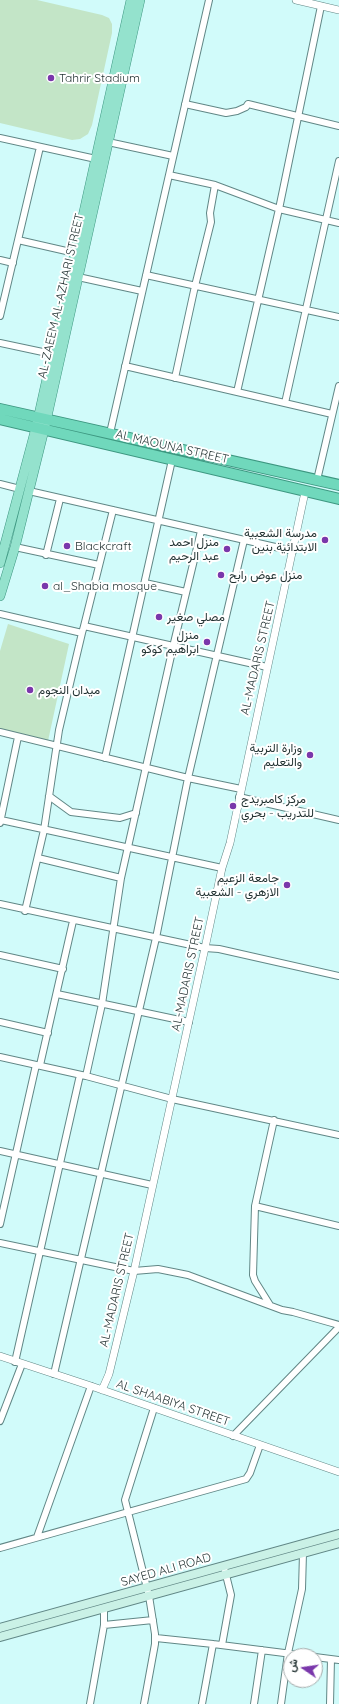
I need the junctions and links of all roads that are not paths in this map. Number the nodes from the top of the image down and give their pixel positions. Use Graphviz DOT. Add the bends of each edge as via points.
graph roads {
  1 [pos="131,0"];
  2 [pos="140,0"];
  3 [pos="209,0"];
  4 [pos="296,0"];
  5 [pos="317,3"];
  6 [pos="339,10"];
  7 [pos="185,104"];
  8 [pos="298,115"];
  9 [pos="339,126"];
  10 [pos="0,138"];
  11 [pos="108,142"];
  12 [pos="40,147"];
  13 [pos="173,156"];
  14 [pos="96,159"];
  15 [pos="339,161"];
  16 [pos="169,175"];
  17 [pos="215,185"];
  18 [pos="279,208"];
  19 [pos="326,220"];
  20 [pos="339,223"];
  21 [pos="18,240"];
  22 [pos="75,253"];
  23 [pos="0,260"];
  24 [pos="13,263"];
  25 [pos="146,275"];
  26 [pos="78,277"];
  27 [pos="195,286"];
  28 [pos="142,291"];
  29 [pos="258,300"];
  30 [pos="306,310"];
  31 [pos="0,316"];
  32 [pos="339,317"];
  33 [pos="0,343"];
  34 [pos="52,354"];
  35 [pos="125,366"];
  36 [pos="175,378"];
  37 [pos="339,386"];
  38 [pos="238,392"];
  39 [pos="285,403"];
  40 [pos="0,409"];
  41 [pos="332,414"];
  42 [pos="0,419"];
  43 [pos="41,424"];
  44 [pos="110,433"];
  45 [pos="172,460"];
  46 [pos="317,480"];
  47 [pos="0,484"];
  48 [pos="339,485"];
  49 [pos="24,490"];
  50 [pos="305,492"];
  51 [pos="60,499"];
  52 [pos="339,499"];
  53 [pos="113,510"];
  54 [pos="159,520"];
  55 [pos="201,531"];
  56 [pos="244,540"];
  57 [pos="15,547"];
  58 [pos="293,551"];
  59 [pos="46,555"];
  60 [pos="0,563"];
  61 [pos="99,565"];
  62 [pos="145,583"];
  63 [pos="186,592"];
  64 [pos="0,596"];
  65 [pos="0,614"];
  66 [pos="83,630"];
  67 [pos="132,638"];
  68 [pos="173,646"];
  69 [pos="218,656"];
  70 [pos="267,667"];
  71 [pos="0,732"];
  72 [pos="18,736"];
  73 [pos="58,746"];
  74 [pos="106,758"];
  75 [pos="146,768"];
  76 [pos="188,778"];
  77 [pos="241,789"];
  78 [pos="49,796"];
  79 [pos="239,797"];
  80 [pos="2,800"];
  81 [pos="136,813"];
  82 [pos="339,820"];
  83 [pos="0,821"];
  84 [pos="44,830"];
  85 [pos="128,848"];
  86 [pos="38,858"];
  87 [pos="172,858"];
  88 [pos="222,868"];
  89 [pos="121,878"];
  90 [pos="0,904"];
  91 [pos="25,911"];
  92 [pos="73,921"];
  93 [pos="114,930"];
  94 [pos="156,938"];
  95 [pos="205,948"];
  96 [pos="0,955"];
  97 [pos="63,969"];
  98 [pos="339,976"];
  99 [pos="57,994"];
  100 [pos="102,1004"];
  101 [pos="138,1012"];
  102 [pos="0,1022"];
  103 [pos="189,1022"];
  104 [pos="48,1033"];
  105 [pos="0,1057"];
  106 [pos="38,1065"];
  107 [pos="83,1075"];
  108 [pos="122,1085"];
  109 [pos="172,1099"];
  110 [pos="274,1120"];
  111 [pos="339,1135"];
  112 [pos="0,1151"];
  113 [pos="16,1154"];
  114 [pos="60,1165"];
  115 [pos="101,1173"];
  116 [pos="152,1185"];
  117 [pos="255,1206"];
  118 [pos="0,1224"];
  119 [pos="339,1226"];
  120 [pos="0,1243"];
  121 [pos="41,1251"];
  122 [pos="82,1259"];
  123 [pos="134,1271"];
  124 [pos="270,1305"];
  125 [pos="339,1326"];
  126 [pos="0,1356"];
  127 [pos="18,1363"];
  128 [pos="54,1374"];
  129 [pos="91,1386"];
  130 [pos="102,1390"];
  131 [pos="154,1408"];
  132 [pos="0,1421"];
  133 [pos="233,1436"];
  134 [pos="260,1445"];
  135 [pos="339,1472"];
  136 [pos="128,1512"];
  137 [pos="339,1534"];
  138 [pos="37,1537"];
  139 [pos="339,1543"];
  140 [pos="0,1548"];
  141 [pos="304,1553"];
  142 [pos="224,1570"];
  143 [pos="148,1592"];
  144 [pos="104,1608"];
  145 [pos="153,1620"];
  146 [pos="104,1625"];
  147 [pos="0,1628"];
  148 [pos="0,1637"];
  149 [pos="156,1638"];
  150 [pos="213,1644"];
  151 [pos="222,1645"];
  152 [pos="289,1648"];
  153 [pos="262,1650"];
  154 [pos="283,1652"];
  155 [pos="323,1658"];
  156 [pos="331,1659"];
  157 [pos="339,1660"];
  158 [pos="283,1688"];
  159 [pos="90,1704"];
  160 [pos="144,1704"];
  161 [pos="202,1704"];
  162 [pos="254,1704"];
  163 [pos="281,1704"];
  164 [pos="330,1704"];
  1 -- 14 [label="main road, AL-ZAEEM AL-AZHARI STREET"];
  2 -- 11 [label="main road, AL-ZAEEM AL-AZHARI STREET"];
  3 -- 7 [label="street"];
  4 -- 5 [label="street"];
  5 -- 6 [label="street"];
  5 -- 8 [label="street"];
  7 -- 8 [label="street" via="226,113 237,111 248,104"];
  7 -- 13 [label="street"];
  8 -- 9 [label="street"];
  8 -- 18 [label="street"];
  10 -- 12 [label="street"];
  11 -- 13 [label="street"];
  11 -- 26 [label="main road, AL-ZAEEM AL-AZHARI STREET"];
  12 -- 14 [label="street"];
  12 -- 21 [label="street"];
  13 -- 16 [label="street"];
  14 -- 22 [label="main road, AL-ZAEEM AL-AZHARI STREET"];
  15 -- 19 [label="street"];
  16 -- 17 [label="street"];
  16 -- 25 [label="street"];
  17 -- 18 [label="street"];
  17 -- 27 [label="street" via="211,222"];
  18 -- 19 [label="street"];
  18 -- 29 [label="street"];
  19 -- 20 [label="street"];
  19 -- 30 [label="street"];
  21 -- 22 [label="street"];
  21 -- 24 [label="street"];
  22 -- 34 [label="main road, AL-ZAEEM AL-AZHARI STREET"];
  23 -- 24 [label="street"];
  24 -- 31 [label="street"];
  25 -- 27 [label="street"];
  25 -- 28 [label="street"];
  26 -- 28 [label="street"];
  26 -- 43 [label="main road, AL-ZAEEM AL-AZHARI STREET"];
  27 -- 29 [label="street"];
  27 -- 36 [label="street"];
  28 -- 35 [label="street"];
  29 -- 30 [label="street"];
  29 -- 38 [label="street"];
  30 -- 32 [label="street"];
  30 -- 39 [label="street"];
  33 -- 34 [label="street"];
  34 -- 43 [label="main road, AL-ZAEEM AL-AZHARI STREET"];
  35 -- 36 [label="street"];
  35 -- 44 [label="street"];
  36 -- 38 [label="street"];
  37 -- 41 [label="street"];
  38 -- 39 [label="street"];
  39 -- 41 [label="street"];
  40 -- 43 [label="highway"];
  41 -- 46 [label="street"];
  42 -- 43 [label="highway, AL MAOUNA STREET"];
  43 -- 44 [label="highway"];
  43 -- 45 [label="highway, AL MAOUNA STREET"];
  43 -- 49 [label="main road, AL-ZAEEM AL-AZHARI STREET"];
  44 -- 46 [label="highway"];
  45 -- 50 [label="highway, AL MAOUNA STREET"];
  45 -- 54 [label="street"];
  46 -- 48 [label="highway"];
  47 -- 49 [label="street"];
  49 -- 51 [label="street"];
  49 -- 57 [label="main road, AL-ZAEEM AL-AZHARI STREET"];
  49 -- 60 [label="main road, AL-ZAEEM AL-AZHARI STREET"];
  50 -- 52 [label="highway, AL MAOUNA STREET"];
  50 -- 58 [label="street, AL-MADARIS STREET"];
  51 -- 53 [label="street"];
  51 -- 59 [label="street"];
  53 -- 54 [label="street"];
  53 -- 61 [label="street"];
  54 -- 55 [label="street"];
  54 -- 62 [label="street"];
  55 -- 56 [label="street"];
  55 -- 63 [label="street"];
  56 -- 58 [label="street"];
  56 -- 69 [label="street"];
  57 -- 59 [label="street"];
  57 -- 64 [label="main road, AL-ZAEEM AL-AZHARI STREET"];
  58 -- 70 [label="street, AL-MADARIS STREET"];
  59 -- 61 [label="street"];
  61 -- 66 [label="street"];
  62 -- 63 [label="street"];
  62 -- 67 [label="street"];
  63 -- 68 [label="street"];
  65 -- 66 [label="street"];
  66 -- 67 [label="street"];
  66 -- 73 [label="street" via="59,730"];
  67 -- 68 [label="street"];
  67 -- 74 [label="street"];
  68 -- 69 [label="street"];
  68 -- 75 [label="street"];
  69 -- 70 [label="street"];
  69 -- 76 [label="street"];
  70 -- 77 [label="street, AL-MADARIS STREET"];
  71 -- 72 [label="street"];
  72 -- 73 [label="street"];
  72 -- 80 [label="street"];
  73 -- 74 [label="street"];
  73 -- 78 [label="street"];
  74 -- 75 [label="street"];
  75 -- 76 [label="street"];
  75 -- 81 [label="street"];
  76 -- 77 [label="street"];
  76 -- 87 [label="street"];
  77 -- 79 [label="street, AL-MADARIS STREET"];
  78 -- 81 [label="street" via="71,812 120,818"];
  78 -- 84 [label="street"];
  79 -- 82 [label="street"];
  79 -- 88 [label="street, AL-MADARIS STREET"];
  80 -- 83 [label="street"];
  81 -- 85 [label="street"];
  83 -- 84 [label="street"];
  84 -- 85 [label="street"];
  84 -- 86 [label="street"];
  85 -- 87 [label="street"];
  85 -- 89 [label="street"];
  86 -- 89 [label="street"];
  86 -- 91 [label="street"];
  87 -- 88 [label="street"];
  87 -- 94 [label="street"];
  88 -- 95 [label="street, AL-MADARIS STREET"];
  89 -- 93 [label="street"];
  90 -- 91 [label="street"];
  91 -- 92 [label="street"];
  92 -- 93 [label="street"];
  92 -- 97 [label="street"];
  93 -- 94 [label="street"];
  93 -- 100 [label="street"];
  94 -- 95 [label="street"];
  94 -- 101 [label="street"];
  95 -- 98 [label="street"];
  95 -- 103 [label="street, AL-MADARIS STREET"];
  96 -- 97 [label="street"];
  97 -- 99 [label="street"];
  99 -- 100 [label="street"];
  99 -- 104 [label="street"];
  100 -- 101 [label="street"];
  100 -- 107 [label="street"];
  101 -- 103 [label="street"];
  101 -- 108 [label="street"];
  102 -- 104 [label="street"];
  103 -- 109 [label="street, AL-MADARIS STREET"];
  104 -- 106 [label="street"];
  105 -- 106 [label="street"];
  106 -- 107 [label="street"];
  106 -- 113 [label="street"];
  107 -- 108 [label="street"];
  107 -- 114 [label="street"];
  108 -- 109 [label="street"];
  108 -- 115 [label="street"];
  109 -- 110 [label="street"];
  109 -- 116 [label="street, AL-MADARIS STREET"];
  110 -- 111 [label="street"];
  110 -- 117 [label="street"];
  112 -- 113 [label="street"];
  113 -- 114 [label="street"];
  113 -- 118 [label="street"];
  114 -- 115 [label="street"];
  114 -- 121 [label="street"];
  115 -- 116 [label="street"];
  115 -- 122 [label="street"];
  116 -- 123 [label="street, AL-MADARIS STREET"];
  117 -- 119 [label="street"];
  117 -- 124 [label="street" via="254,1275"];
  120 -- 121 [label="street"];
  121 -- 122 [label="street"];
  121 -- 127 [label="street"];
  122 -- 123 [label="street"];
  122 -- 128 [label="street"];
  123 -- 124 [label="street" via="158,1269 188,1275"];
  123 -- 130 [label="street, AL-MADARIS STREET" via="109,1374"];
  124 -- 125 [label="street"];
  125 -- 133 [label="street"];
  126 -- 127 [label="street, AL SHAABIYA STREET"];
  127 -- 128 [label="street, AL SHAABIYA STREET"];
  127 -- 132 [label="street"];
  128 -- 129 [label="street, AL SHAABIYA STREET"];
  129 -- 130 [label="street, AL SHAABIYA STREET"];
  129 -- 138 [label="street"];
  130 -- 131 [label="street, AL SHAABIYA STREET"];
  131 -- 133 [label="street, AL SHAABIYA STREET"];
  131 -- 136 [label="street" via="126,1500"];
  133 -- 134 [label="street, AL SHAABIYA STREET"];
  134 -- 135 [label="street, AL SHAABIYA STREET"];
  134 -- 136 [label="street" via="246,1479"];
  136 -- 138 [label="street"];
  136 -- 143 [label="street"];
  137 -- 142 [label="main road, SAYED ALI ROAD"];
  138 -- 140 [label="street"];
  139 -- 141 [label="main road, SAYED ALI ROAD"];
  141 -- 142 [label="main road, SAYED ALI ROAD"];
  141 -- 152 [label="street" via="302,1589"];
  142 -- 143 [label="main road, SAYED ALI ROAD"];
  142 -- 151 [label="street" via="231,1591 231,1600"];
  143 -- 144 [label="main road, SAYED ALI ROAD"];
  143 -- 145 [label="street"];
  143 -- 147 [label="main road, SAYED ALI ROAD"];
  144 -- 146 [label="street"];
  144 -- 148 [label="main road, SAYED ALI ROAD"];
  145 -- 146 [label="street"];
  145 -- 149 [label="street"];
  146 -- 159 [label="street"];
  149 -- 150 [label="street"];
  149 -- 160 [label="street"];
  150 -- 151 [label="street"];
  150 -- 161 [label="street"];
  151 -- 153 [label="street"];
  153 -- 154 [label="street"];
  153 -- 162 [label="street"];
  155 -- 156 [label="street"];
  156 -- 157 [label="street"];
  156 -- 164 [label="street"];
  158 -- 163 [label="street"];
}
